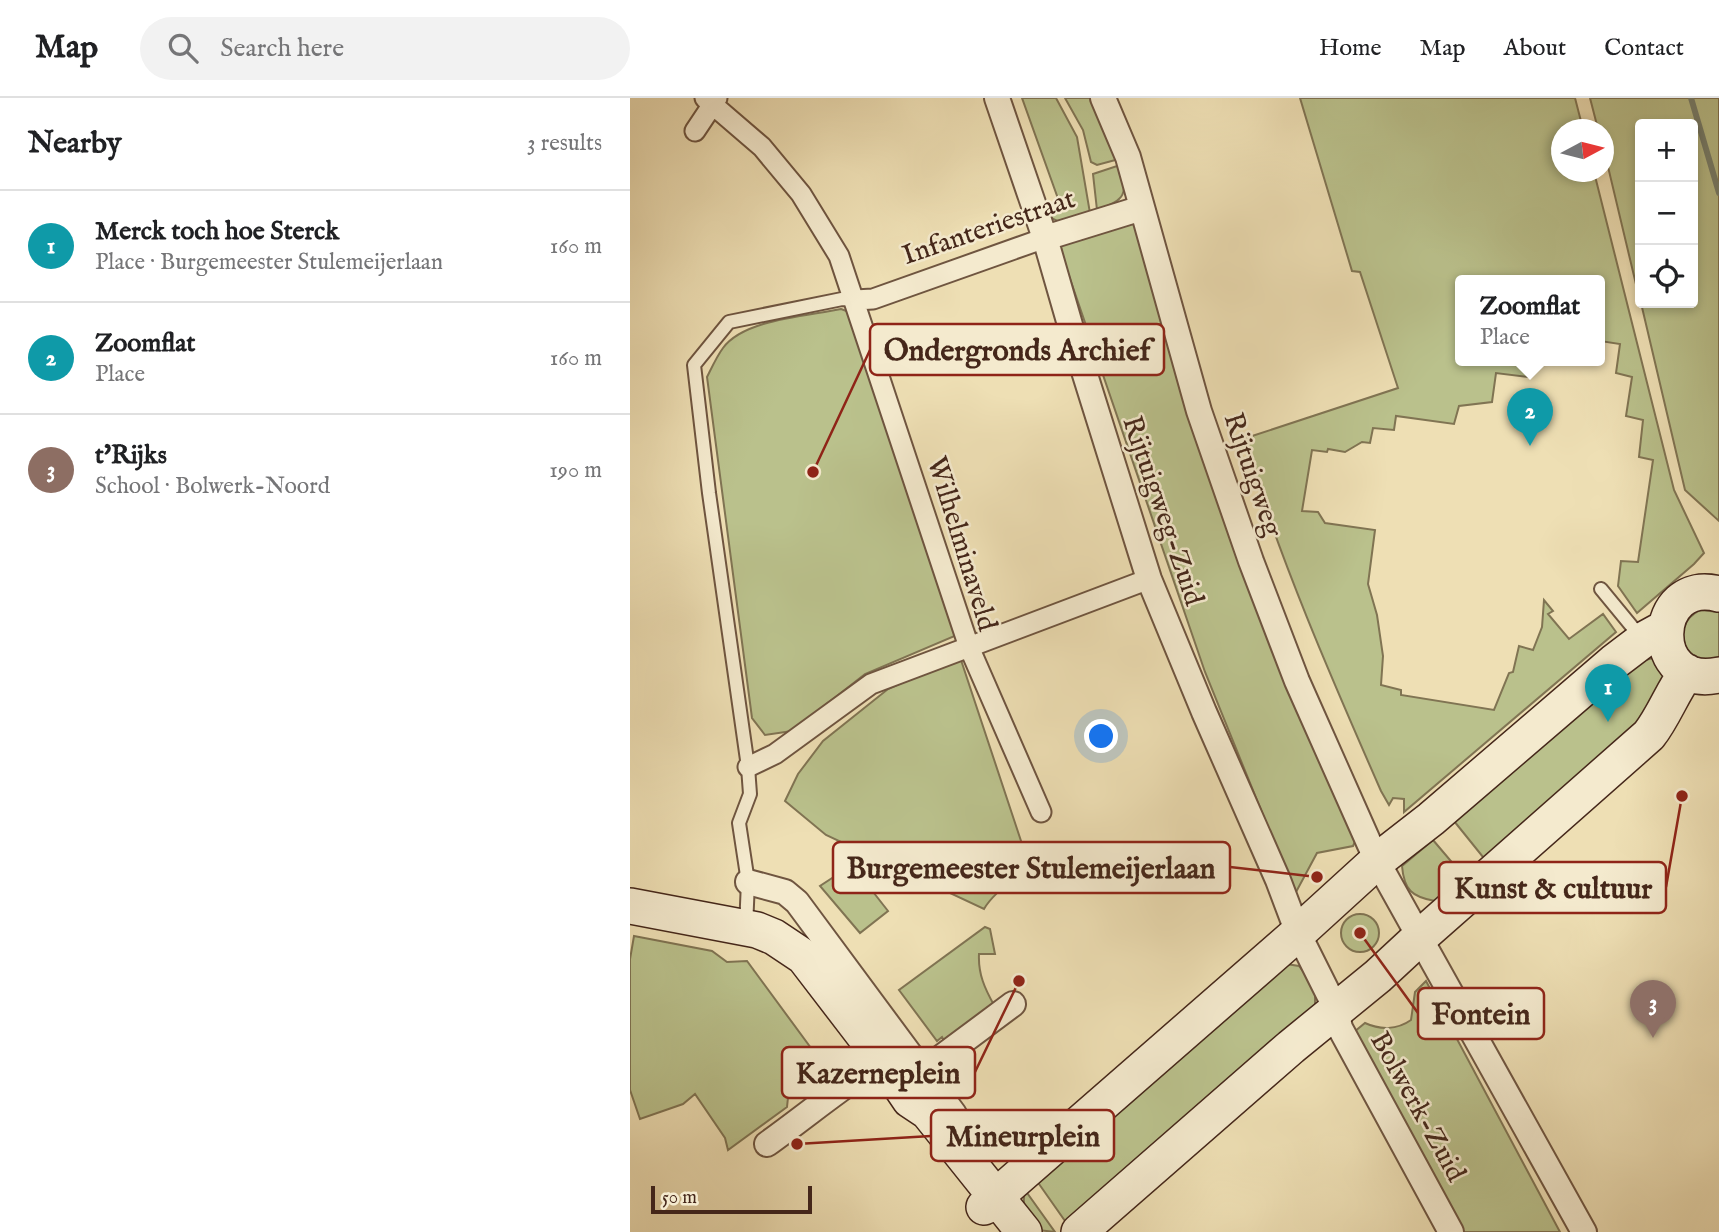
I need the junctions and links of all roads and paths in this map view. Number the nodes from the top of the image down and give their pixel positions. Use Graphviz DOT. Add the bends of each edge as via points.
graph roads {
  1 [pos="997,98"];
  2 [pos="1103,98"];
  3 [pos="712,100"];
  4 [pos="695,131"];
  5 [pos="1142,208"];
  6 [pos="1045,238"];
  7 [pos="855,300"];
  8 [pos="1149,579"];
  9 [pos="1601,589"];
  10 [pos="1719,594"];
  11 [pos="1654,634"];
  12 [pos="969,647"];
  13 [pos="1703,674"];
  14 [pos="748,767"];
  15 [pos="1041,812"];
  16 [pos="1377,861"];
  17 [pos="748,882"];
  18 [pos="630,906"];
  19 [pos="746,927"];
  20 [pos="1298,933"];
  21 [pos="1419,937"];
  22 [pos="1013,1004"];
  23 [pos="1336,1009"];
  24 [pos="883,1060"];
  25 [pos="916,1085"];
  26 [pos="767,1144"];
  27 [pos="994,1212"];
  28 [pos="1024,1232"];
  29 [pos="1079,1232"];
  30 [pos="1451,1232"];
  31 [pos="1584,1232"];
  1 -- 6 [label="street, Rijtuigweg-Zuid"];
  2 -- 5 [label="street, Rijtuigweg" via="1128,157"];
  3 -- 4 [label="street"];
  3 -- 7 [label="street, Wilhelminaveld" via="762,147 801,194 839,256"];
  5 -- 6 [label="street, Infanteriestraat"];
  5 -- 16 [label="street, Rijtuigweg" via="1199,411 1251,561 1297,681"];
  6 -- 7 [label="street, Infanteriestraat" via="873,299"];
  6 -- 8 [label="street, Rijtuigweg-Zuid"];
  7 -- 12 [label="street, Wilhelminaveld"];
  7 -- 14 [label="lane" via="729,322 694,365"];
  8 -- 12 [label="street"];
  8 -- 20 [label="street, Rijtuigweg-Zuid"];
  9 -- 11 [label="lane"];
  10 -- 11 [label="main road" via="1697,593 1682,600"];
  11 -- 13 [label="main road" via="1665,639 1670,656"];
  11 -- 16 [label="main road"];
  12 -- 14 [label="street, Wilhelminaveld" via="871,684 775,754"];
  12 -- 15 [label="street"];
  13 -- 21 [label="main road" via="1676,687 1649,736"];
  14 -- 17 [label="lane" via="750,794 740,823"];
  16 -- 20 [label="main road"];
  16 -- 21 [label="street, Rijtuigweg"];
  17 -- 19 [label="lane"];
  17 -- 25 [label="street" via="785,892 797,902"];
  18 -- 19 [label="main road"];
  19 -- 24 [label="main road" via="774,937 804,957"];
  20 -- 23 [label="street, Bolwerk-Zuid"];
  20 -- 27 [label="main road"];
  21 -- 23 [label="main road"];
  21 -- 31 [label="street, Rijtuigweg"];
  22 -- 25 [label="street"];
  23 -- 29 [label="main road"];
  23 -- 30 [label="street, Bolwerk-Zuid" via="1340,1028"];
  24 -- 25 [label="main road"];
  24 -- 26 [label="street"];
  25 -- 27 [label="main road" via="928,1112 960,1150"];
  25 -- 27 [label="main road" via="913,1117"];
  27 -- 28 [label="main road"];
}
